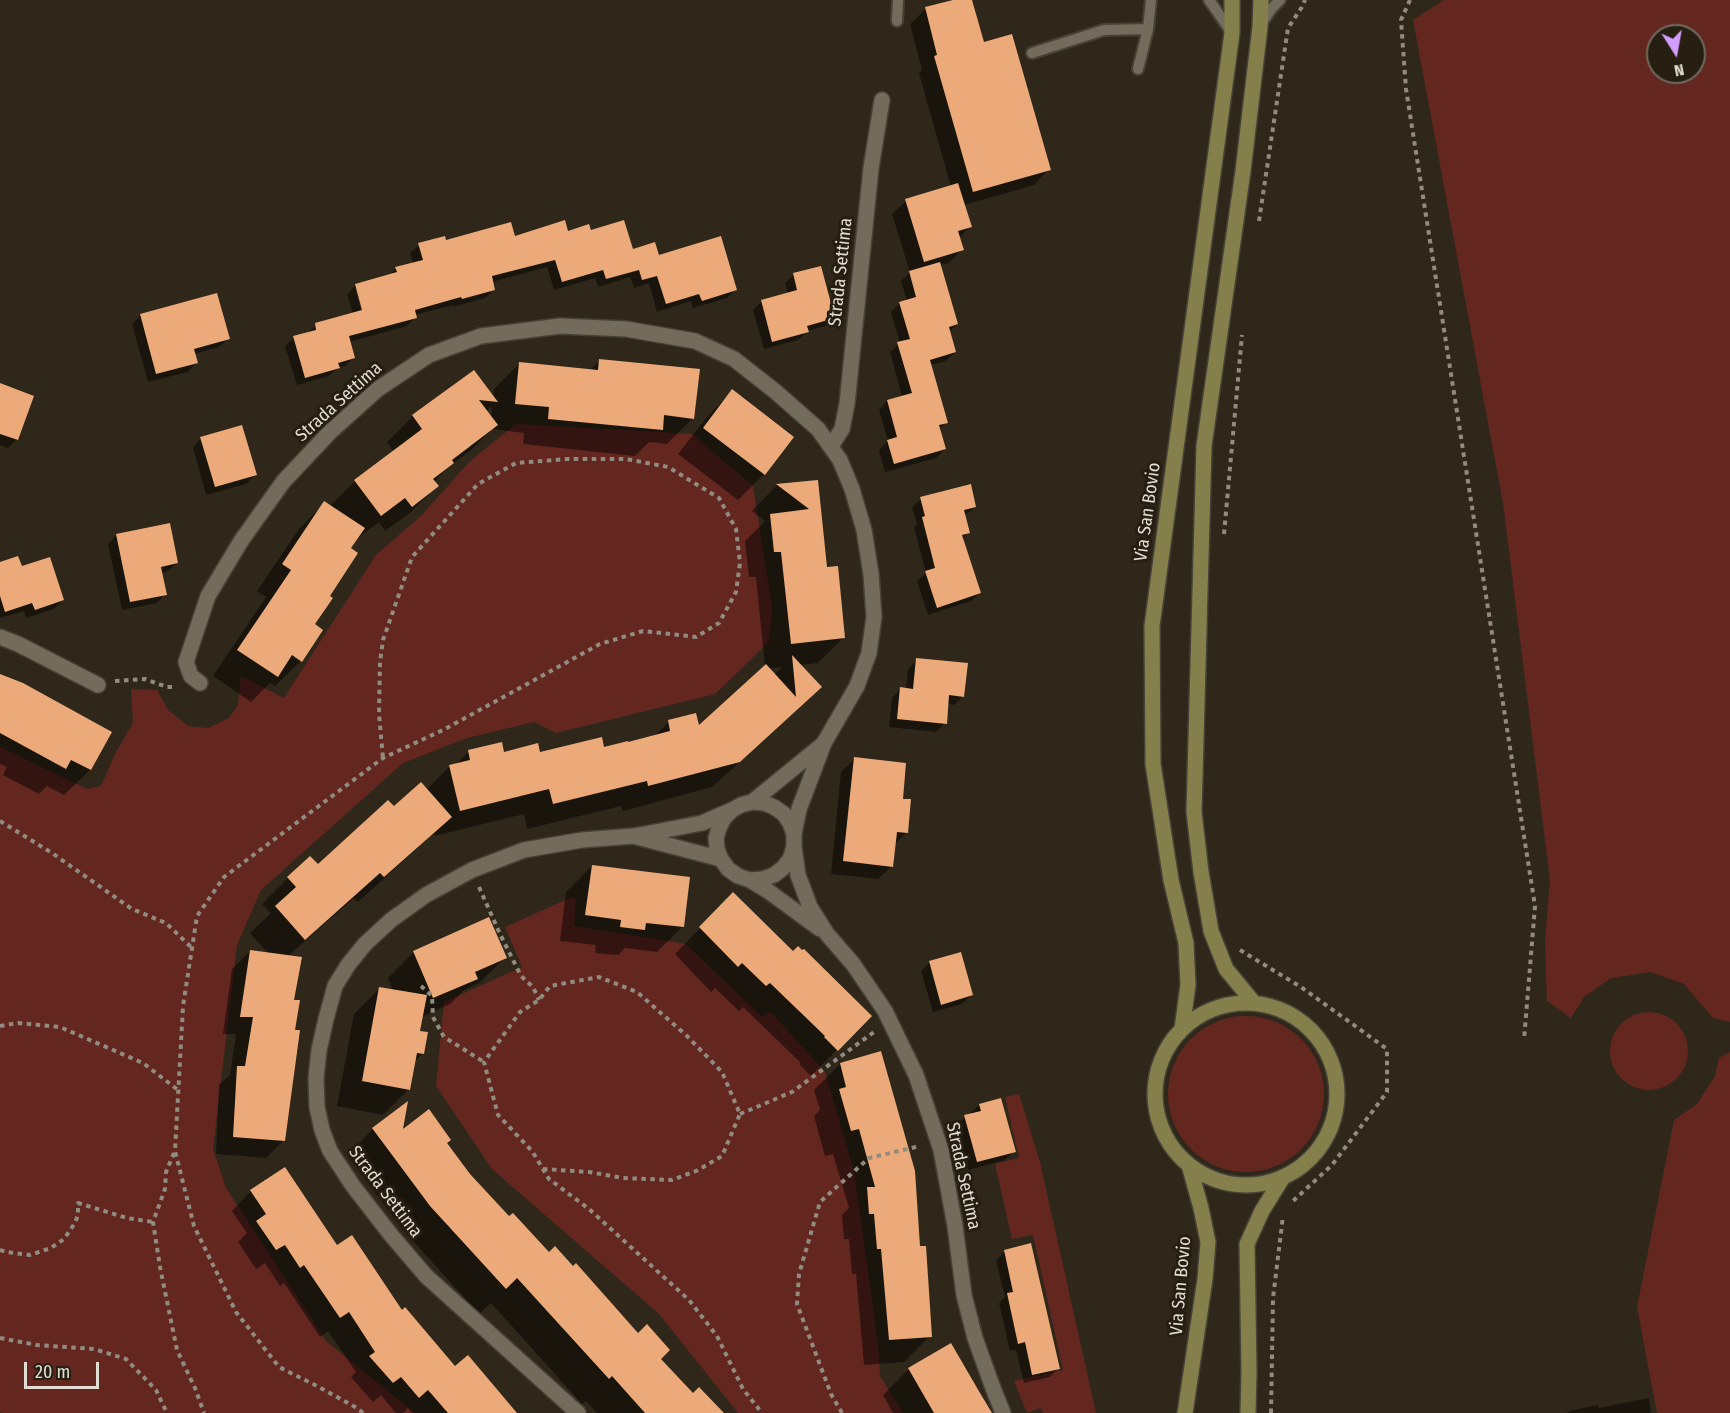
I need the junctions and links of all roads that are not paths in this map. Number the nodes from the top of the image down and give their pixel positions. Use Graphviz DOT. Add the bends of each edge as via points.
graph roads {
  1 [pos="898,0"];
  2 [pos="1151,0"];
  3 [pos="1209,0"];
  4 [pos="1233,0"];
  5 [pos="1261,0"];
  6 [pos="1280,0"];
  7 [pos="897,21"];
  8 [pos="1260,27"];
  9 [pos="1148,29"];
  10 [pos="1232,33"];
  11 [pos="1032,53"];
  12 [pos="1138,69"];
  13 [pos="882,100"];
  14 [pos="831,446"];
  15 [pos="0,637"];
  16 [pos="200,683"];
  17 [pos="96,684"];
  18 [pos="824,743"];
  19 [pos="752,802"];
  20 [pos="732,810"];
  21 [pos="634,836"];
  22 [pos="794,841"];
  23 [pos="721,859"];
  24 [pos="750,880"];
  25 [pos="827,934"];
  26 [pos="1254,1003"];
  27 [pos="1182,1029"];
  28 [pos="1189,1165"];
  29 [pos="1283,1177"];
  30 [pos="578,1413"];
  31 [pos="1003,1413"];
  32 [pos="1185,1413"];
  33 [pos="1248,1413"];
  1 -- 7 [label="lane"];
  2 -- 9 [label="lane"];
  3 -- 10 [label="lane"];
  4 -- 10 [label="main road, Via San Bovio"];
  5 -- 8 [label="main road"];
  6 -- 8 [label="lane"];
  8 -- 26 [label="main road" via="1204,446 1194,812 1211,931 1226,969"];
  9 -- 11 [label="lane" via="1104,30"];
  9 -- 12 [label="lane"];
  10 -- 27 [label="main road, Via San Bovio" via="1152,626 1153,764 1185,943 1188,985"];
  13 -- 14 [label="street, Strada Settima" via="871,168 847,404 842,429"];
  14 -- 16 [label="street, Strada Settima" via="818,429 734,359 694,341 626,329 560,326 482,336 429,355 378,389 330,432 283,482 241,541 208,596 186,662 191,676"];
  14 -- 18 [label="street, Strada Settima" via="852,489 864,530 874,617 869,653 857,686"];
  15 -- 17 [label="street"];
  18 -- 19 [label="street, Strada Settima"];
  18 -- 22 [label="street, Strada Settima" via="799,809"];
  19 -- 20 [label="street, Strada Settima"];
  19 -- 22 [label="street, Strada Settima" via="764,803 784,814"];
  20 -- 21 [label="street, Strada Settima" via="702,824"];
  20 -- 23 [label="street" via="716,838"];
  21 -- 23 [label="street, Strada Settima"];
  21 -- 30 [label="street, Strada Settima" via="524,850 472,870 391,920 365,944 336,986 319,1050 316,1078 321,1130 330,1151 391,1235 426,1276"];
  22 -- 24 [label="street, Strada Settima" via="790,859 783,868 774,875"];
  22 -- 25 [label="street, Strada Settima" via="798,875 810,907"];
  23 -- 24 [label="street, Strada Settima" via="733,873"];
  24 -- 25 [label="street, Strada Settima"];
  25 -- 31 [label="street, Strada Settima" via="885,1011 916,1076 938,1142 975,1338"];
  26 -- 27 [label="main road, Via San Bovio" via="1222,1006 1203,1013"];
  26 -- 29 [label="main road, Via San Bovio" via="1281,1009 1303,1022 1320,1040 1336,1072 1338,1090 1332,1127 1305,1164"];
  27 -- 28 [label="main road, Via San Bovio" via="1159,1066 1155,1098 1166,1138"];
  28 -- 29 [label="main road, Via San Bovio" via="1228,1183 1264,1183"];
  28 -- 32 [label="main road, Via San Bovio" via="1208,1242"];
  29 -- 33 [label="main road, Via San Bovio" via="1247,1244"];
}
